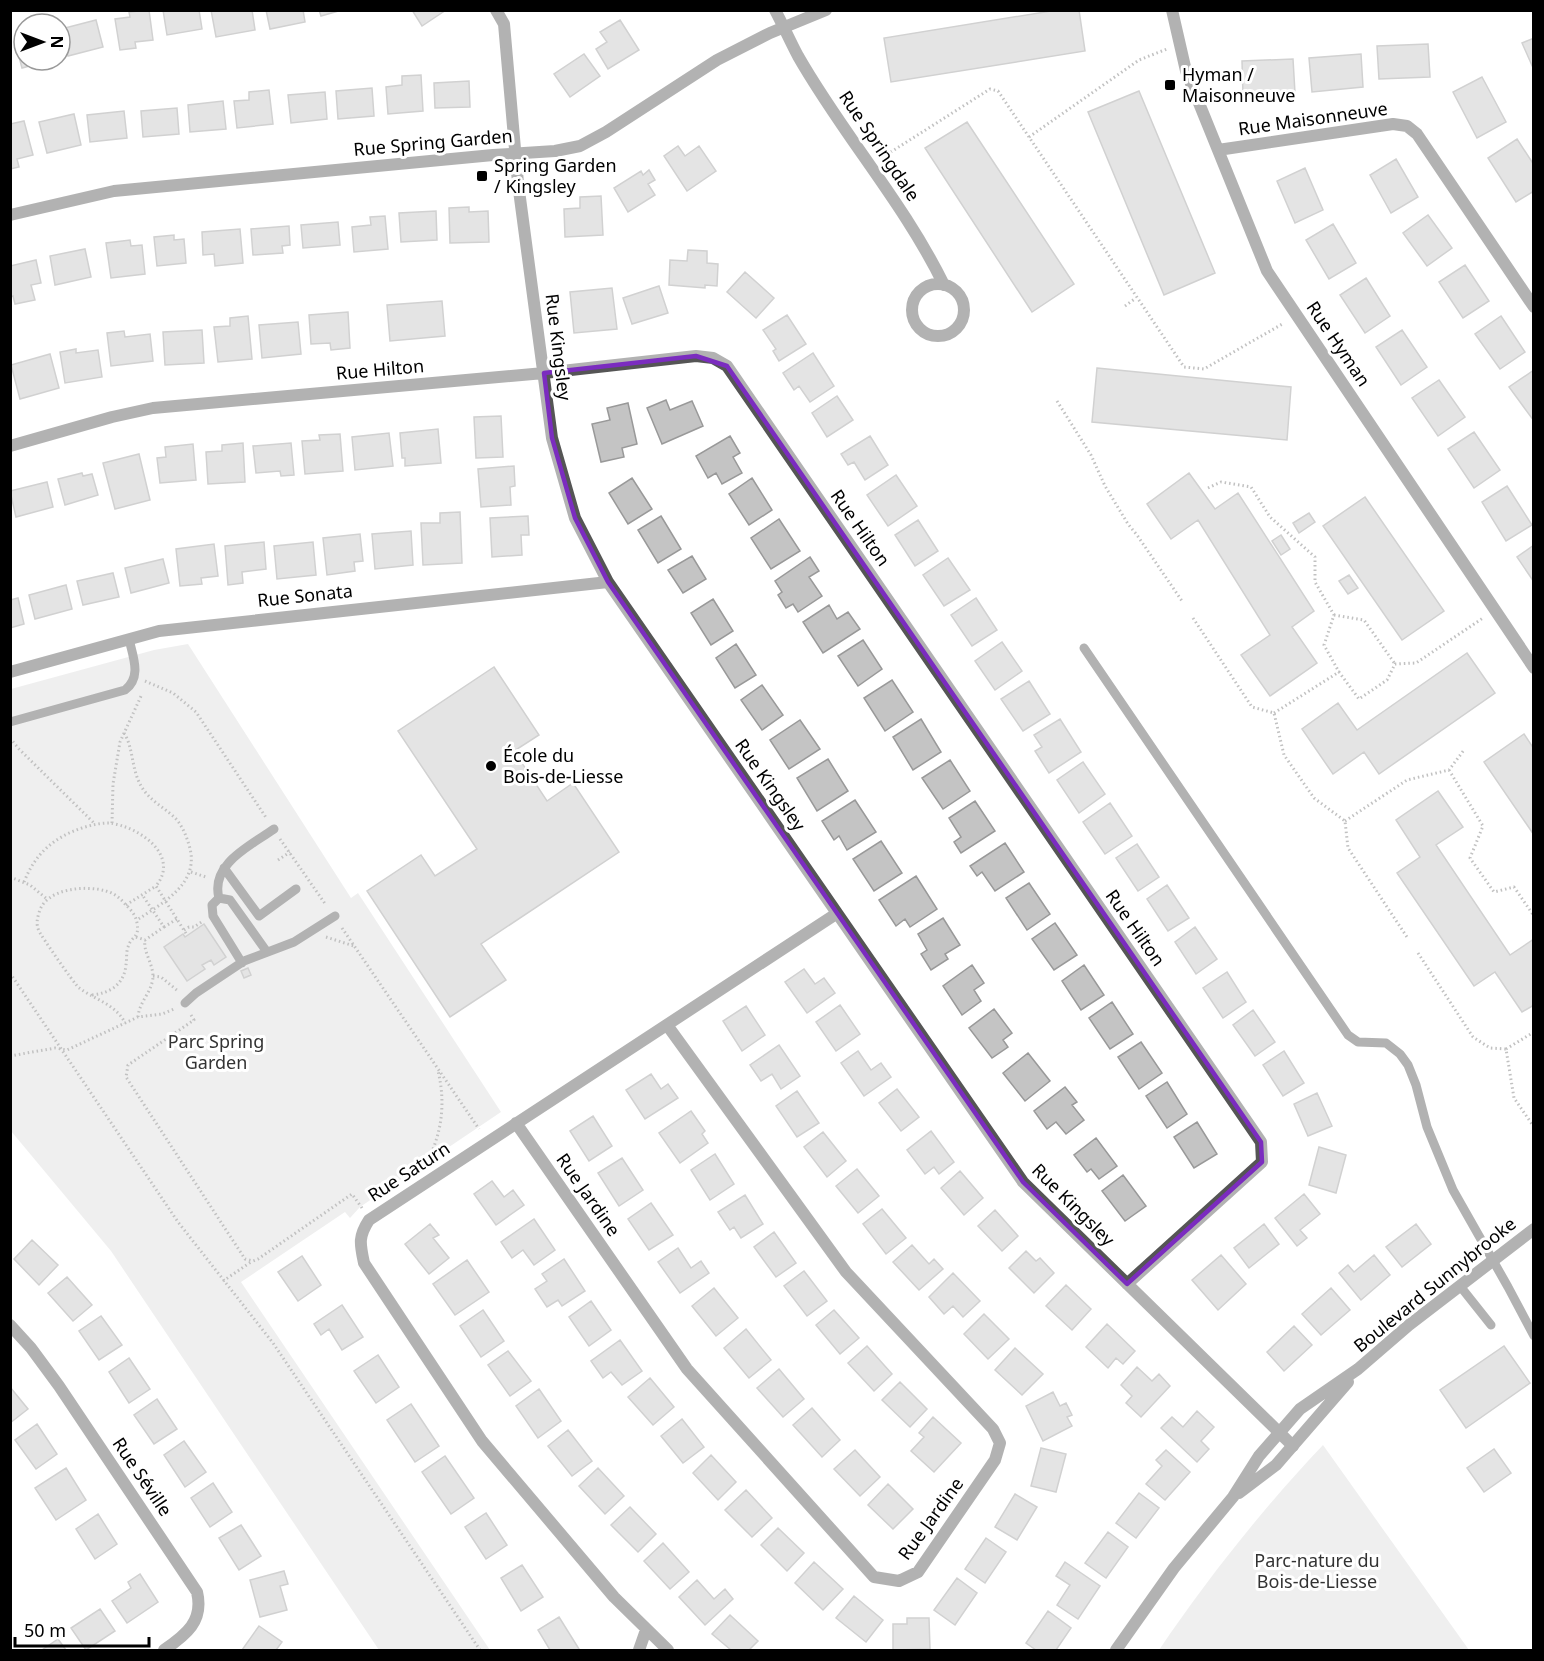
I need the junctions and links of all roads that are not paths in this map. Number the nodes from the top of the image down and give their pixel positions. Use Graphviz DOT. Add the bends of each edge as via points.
graph roads {
  1 [pos="496,10"];
  2 [pos="775,10"];
  3 [pos="826,10"];
  4 [pos="1172,10"];
  5 [pos="784,27"];
  6 [pos="1218,150"];
  7 [pos="516,154"];
  8 [pos="10,215"];
  9 [pos="944,285"];
  10 [pos="1533,307"];
  11 [pos="544,373"];
  12 [pos="10,446"];
  13 [pos="608,582"];
  14 [pos="129,639"];
  15 [pos="1084,648"];
  16 [pos="1533,668"];
  17 [pos="10,672"];
  18 [pos="10,722"];
  19 [pos="274,829"];
  20 [pos="224,868"];
  21 [pos="296,889"];
  22 [pos="219,898"];
  23 [pos="836,914"];
  24 [pos="334,916"];
  25 [pos="267,952"];
  26 [pos="242,963"];
  27 [pos="184,1003"];
  28 [pos="667,1025"];
  29 [pos="516,1123"];
  30 [pos="1533,1229"];
  31 [pos="1493,1261"];
  32 [pos="1127,1284"];
  33 [pos="1460,1286"];
  34 [pos="10,1325"];
  35 [pos="1491,1325"];
  36 [pos="1533,1336"];
  37 [pos="1358,1369"];
  38 [pos="1280,1432"];
  39 [pos="1293,1446"];
  40 [pos="1233,1497"];
  41 [pos="646,1630"];
  42 [pos="164,1650"];
  43 [pos="639,1650"];
  44 [pos="668,1650"];
  45 [pos="1116,1650"];
  1 -- 7 [label="street, Rue Kingsley" via="504,24"];
  2 -- 5 [label="street, Rue Springdale"];
  3 -- 5 [label="street, Rue Spring Garden"];
  4 -- 6 [label="street, Rue Hyman" via="1186,71"];
  5 -- 7 [label="street, Rue Spring Garden" via="717,60 580,146"];
  5 -- 9 [label="street, Rue Springdale" via="798,56 926,249"];
  6 -- 10 [label="street, Rue Maisonneuve" via="1393,124 1407,126 1417,134"];
  6 -- 16 [label="street, Rue Hyman" via="1267,271"];
  7 -- 8 [label="street, Rue Spring Garden" via="114,191"];
  7 -- 11 [label="street, Rue Kingsley"];
  9 -- 9 [label="street, Rue Springdale" via="960,296 962,319 946,335 929,335 916,324 912,307 927,286"];
  11 -- 12 [label="street, Rue Hilton" via="153,408"];
  11 -- 13 [label="street, Rue Kingsley" via="552,438 574,518"];
  11 -- 32 [label="street, Rue Hilton" via="696,356 712,358 727,366 1261,1142 1262,1162"];
  13 -- 14 [label="street, Rue Sonata" via="203,626"];
  13 -- 23 [label="street, Rue Kingsley"];
  14 -- 17 [label="street, Rue Sonata"];
  14 -- 18 [label="lane" via="135,664 135,678 129,687"];
  15 -- 31 [label="lane" via="1347,1035 1358,1042 1386,1043 1400,1053 1416,1085 1427,1127 1453,1190"];
  19 -- 20 [label="lane" via="229,860"];
  20 -- 21 [label="lane" via="259,916"];
  20 -- 22 [label="lane" via="217,885"];
  22 -- 25 [label="lane" via="230,900"];
  22 -- 26 [label="lane" via="212,905 213,916"];
  23 -- 28 [label="street, Rue Saturn"];
  23 -- 32 [label="street, Rue Kingsley" via="1023,1182"];
  24 -- 25 [label="lane" via="294,942"];
  25 -- 26 [label="lane"];
  26 -- 27 [label="lane"];
  28 -- 29 [label="street, Rue Saturn"];
  28 -- 29 [label="street, Rue Jardine" via="846,1272 993,1429 1000,1443 994,1460 918,1572 899,1581 874,1577 687,1369"];
  29 -- 41 [label="street, Rue Saturn" via="369,1220 361,1231 364,1263 482,1441"];
  30 -- 31 [label="street, Boulevard Sunnybrooke"];
  31 -- 33 [label="street, Boulevard Sunnybrooke"];
  31 -- 36 [label="lane"];
  32 -- 38 [label="street, Rue Kingsley"];
  33 -- 35 [label="lane"];
  33 -- 37 [label="street, Boulevard Sunnybrooke"];
  34 -- 42 [label="street, Rue Séville" via="59,1386 197,1592 199,1611 194,1625"];
  37 -- 38 [label="street, Boulevard Sunnybrooke" via="1300,1409"];
  37 -- 39 [label="street, Boulevard Sunnybrooke"];
  38 -- 39 [label="street, Rue Kingsley"];
  38 -- 40 [label="street, Boulevard Sunnybrooke"];
  39 -- 40 [label="street, Boulevard Sunnybrooke" via="1276,1465"];
  40 -- 45 [label="street, Boulevard Sunnybrooke" via="1174,1568"];
  41 -- 43 [label="street"];
  41 -- 44 [label="street, Rue Saturn"];
}
